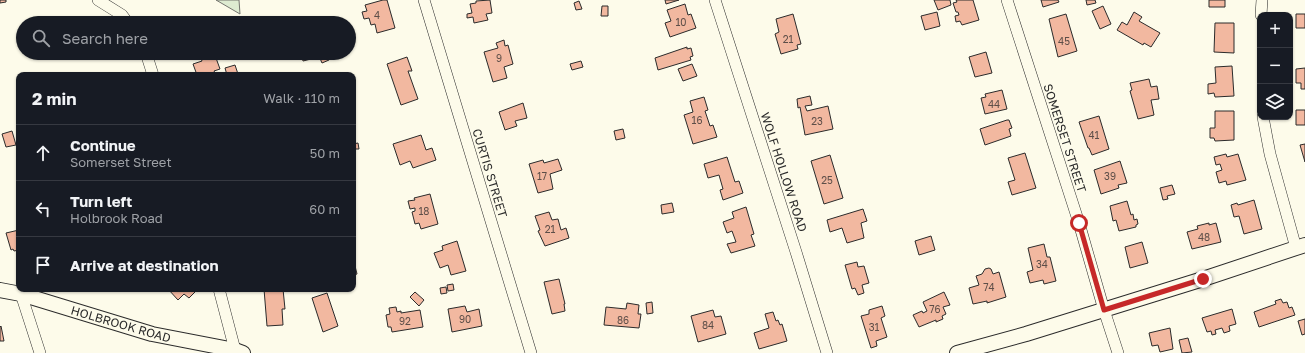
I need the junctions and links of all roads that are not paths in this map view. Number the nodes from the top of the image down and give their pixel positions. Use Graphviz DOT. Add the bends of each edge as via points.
graph roads {
  1 [pos="98,0"];
  2 [pos="424,0"];
  3 [pos="715,0"];
  4 [pos="1007,0"];
  5 [pos="1262,0"];
  6 [pos="1261,12"];
  7 [pos="123,16"];
  8 [pos="148,60"];
  9 [pos="151,72"];
  10 [pos="1264,120"];
  11 [pos="1300,246"];
  12 [pos="0,290"];
  13 [pos="220,292"];
  14 [pos="21,294"];
  15 [pos="1104,310"];
  16 [pos="239,352"];
  17 [pos="40,353"];
  18 [pos="531,353"];
  19 [pos="827,353"];
  20 [pos="957,353"];
  21 [pos="1118,353"];
  1 -- 7 [label="street"];
  2 -- 18 [label="street, CURTIS STREET"];
  3 -- 19 [label="street, WOLF HOLLOW ROAD"];
  4 -- 15 [label="street, SOMERSET STREET" via="1079,223"];
  5 -- 6 [label="street"];
  8 -- 9 [label="street"];
  10 -- 11 [label="street" via="1270,154"];
  11 -- 15 [label="street"];
  12 -- 14 [label="street, HOLBROOK ROAD"];
  13 -- 16 [label="street"];
  14 -- 16 [label="street, HOLBROOK ROAD" via="152,334"];
  14 -- 17 [label="street"];
  15 -- 20 [label="street"];
  15 -- 21 [label="street, SOMERSET STREET"];
}
